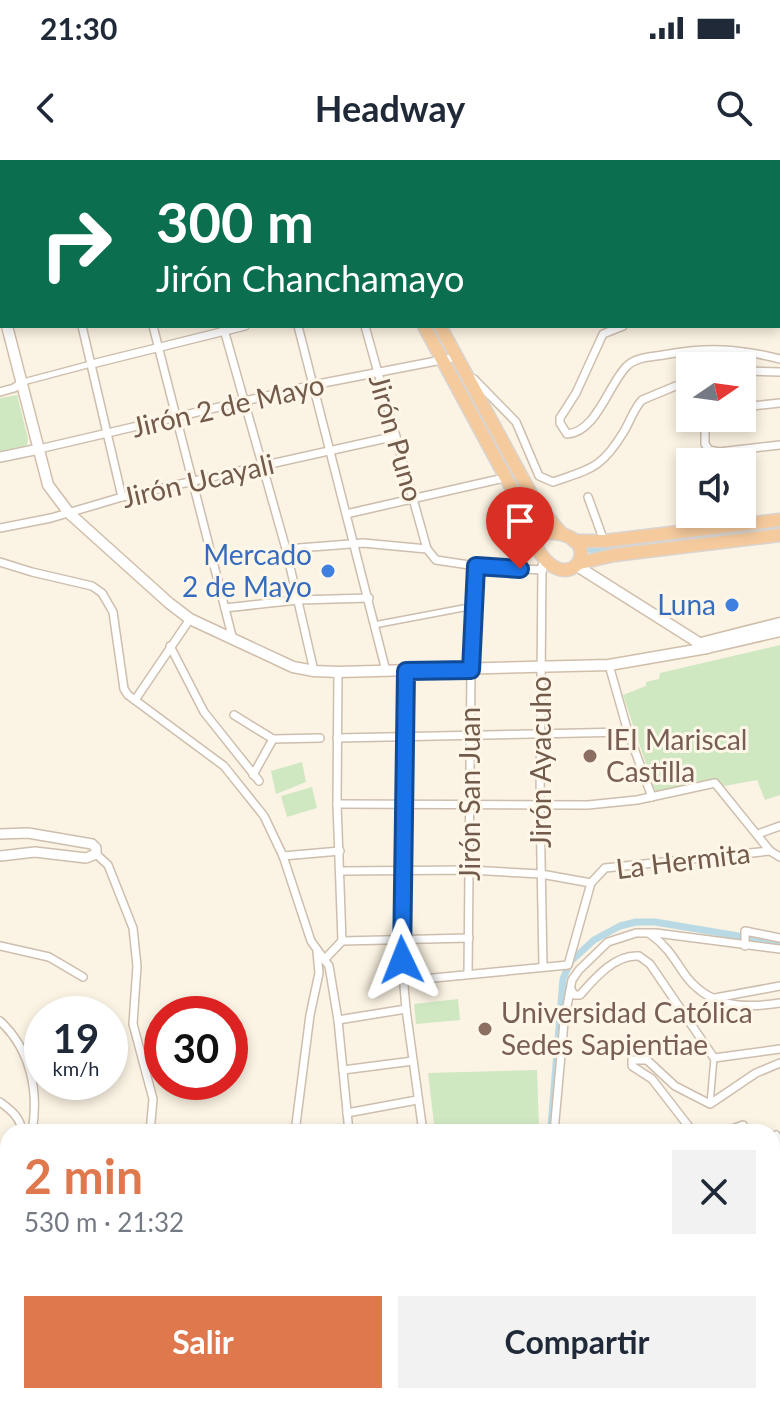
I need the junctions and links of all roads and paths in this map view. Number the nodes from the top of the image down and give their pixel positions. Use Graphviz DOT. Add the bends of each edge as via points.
graph roads {
  1 [pos="8,328"];
  2 [pos="83,328"];
  3 [pos="153,328"];
  4 [pos="224,328"];
  5 [pos="299,328"];
  6 [pos="366,328"];
  7 [pos="425,328"];
  8 [pos="441,328"];
  9 [pos="618,328"];
  10 [pos="158,348"];
  11 [pos="780,359"];
  12 [pos="442,360"];
  13 [pos="460,362"];
  14 [pos="92,364"];
  15 [pos="756,371"];
  16 [pos="780,372"];
  17 [pos="377,374"];
  18 [pos="23,382"];
  19 [pos="313,385"];
  20 [pos="676,386"];
  21 [pos="0,392"];
  22 [pos="245,402"];
  23 [pos="780,403"];
  24 [pos="756,406"];
  25 [pos="176,418"];
  26 [pos="705,432"];
  27 [pos="109,434"];
  28 [pos="396,436"];
  29 [pos="780,445"];
  30 [pos="39,449"];
  31 [pos="330,450"];
  32 [pos="0,457"];
  33 [pos="263,466"];
  34 [pos="504,478"];
  35 [pos="193,482"];
  36 [pos="122,497"];
  37 [pos="588,497"];
  38 [pos="413,499"];
  39 [pos="69,513"];
  40 [pos="346,514"];
  41 [pos="780,520"];
  42 [pos="0,528"];
  43 [pos="562,534"];
  44 [pos="780,535"];
  45 [pos="535,541"];
  46 [pos="574,541"];
  47 [pos="604,541"];
  48 [pos="354,544"];
  49 [pos="286,549"];
  50 [pos="427,549"];
  51 [pos="1,563"];
  52 [pos="579,564"];
  53 [pos="544,565"];
  54 [pos="476,566"];
  55 [pos="369,598"];
  56 [pos="298,600"];
  57 [pos="474,606"];
  58 [pos="225,608"];
  59 [pos="190,619"];
  60 [pos="374,625"];
  61 [pos="778,627"];
  62 [pos="233,640"];
  63 [pos="170,646"];
  64 [pos="703,646"];
  65 [pos="609,665"];
  66 [pos="541,667"];
  67 [pos="471,670"];
  68 [pos="314,671"];
  69 [pos="386,671"];
  70 [pos="406,671"];
  71 [pos="338,672"];
  72 [pos="135,700"];
  73 [pos="234,715"];
  74 [pos="628,732"];
  75 [pos="541,734"];
  76 [pos="470,735"];
  77 [pos="404,737"];
  78 [pos="320,738"];
  79 [pos="337,738"];
  80 [pos="273,739"];
  81 [pos="652,797"];
  82 [pos="337,804"];
  83 [pos="403,805"];
  84 [pos="540,805"];
  85 [pos="471,806"];
  86 [pos="780,826"];
  87 [pos="0,834"];
  88 [pos="758,834"];
  89 [pos="340,851"];
  90 [pos="770,851"];
  91 [pos="96,854"];
  92 [pos="0,856"];
  93 [pos="283,856"];
  94 [pos="780,856"];
  95 [pos="470,870"];
  96 [pos="341,871"];
  97 [pos="402,871"];
  98 [pos="541,874"];
  99 [pos="591,883"];
  100 [pos="648,933"];
  101 [pos="469,938"];
  102 [pos="780,938"];
  103 [pos="400,939"];
  104 [pos="745,939"];
  105 [pos="342,941"];
  106 [pos="0,946"];
  107 [pos="780,949"];
  108 [pos="317,952"];
  109 [pos="324,960"];
  110 [pos="543,966"];
  111 [pos="468,974"];
  112 [pos="83,977"];
  113 [pos="403,981"];
  114 [pos="780,986"];
  115 [pos="571,989"];
  116 [pos="713,999"];
  117 [pos="780,1003"];
  118 [pos="406,1009"];
  119 [pos="338,1020"];
  120 [pos="0,1021"];
  121 [pos="780,1049"];
  122 [pos="714,1058"];
  123 [pos="413,1061"];
  124 [pos="780,1063"];
  125 [pos="343,1070"];
  126 [pos="417,1100"];
  127 [pos="0,1102"];
  128 [pos="710,1104"];
  129 [pos="347,1113"];
  130 [pos="21,1124"];
  131 [pos="33,1124"];
  132 [pos="151,1124"];
  133 [pos="296,1124"];
  134 [pos="348,1124"];
  135 [pos="422,1124"];
  136 [pos="555,1124"];
  137 [pos="687,1124"];
  1 -- 18 [label="main road"];
  2 -- 14 [label="street"];
  3 -- 10 [label="street"];
  4 -- 10 [label="street"];
  4 -- 22 [label="street"];
  5 -- 19 [label="street"];
  6 -- 17 [label="street, Jirón Puno"];
  7 -- 12 [label="highway"];
  8 -- 13 [label="highway"];
  9 -- 11 [label="street" via="603,334 560,418 567,434 599,410 627,365 638,359 701,348"];
  10 -- 14 [label="street"];
  10 -- 25 [label="street"];
  12 -- 13 [label="street, Jirón 2 de Mayo"];
  12 -- 17 [label="street, Jirón 2 de Mayo"];
  12 -- 34 [label="highway"];
  13 -- 20 [label="street" via="516,422 539,476 553,482 595,468 625,431 636,406"];
  13 -- 43 [label="highway" via="537,505"];
  14 -- 18 [label="street"];
  14 -- 27 [label="street"];
  15 -- 16 [label="street"];
  17 -- 19 [label="street, Jirón 2 de Mayo"];
  17 -- 28 [label="street, Jirón Puno"];
  18 -- 21 [label="street"];
  18 -- 30 [label="main road"];
  19 -- 22 [label="street, Jirón 2 de Mayo"];
  19 -- 31 [label="street"];
  22 -- 25 [label="street, Jirón 2 de Mayo"];
  22 -- 33 [label="street"];
  23 -- 24 [label="street"];
  25 -- 27 [label="street, Jirón 2 de Mayo"];
  25 -- 35 [label="street"];
  26 -- 29 [label="street" via="709,450 719,452"];
  27 -- 30 [label="street, Jirón 2 de Mayo"];
  27 -- 36 [label="street"];
  28 -- 31 [label="street, Jirón Ucayali"];
  28 -- 38 [label="street, Jirón Puno"];
  30 -- 32 [label="street, Jirón 2 de Mayo"];
  30 -- 39 [label="main road" via="48,485"];
  31 -- 33 [label="street, Jirón Ucayali"];
  31 -- 40 [label="street"];
  33 -- 35 [label="street, Jirón Ucayali"];
  33 -- 49 [label="street"];
  34 -- 38 [label="street"];
  34 -- 45 [label="highway"];
  35 -- 36 [label="street, Jirón Ucayali"];
  35 -- 58 [label="street"];
  36 -- 39 [label="street, Jirón Ucayali"];
  37 -- 47 [label="street"];
  38 -- 40 [label="street"];
  38 -- 50 [label="street, Jirón Puno"];
  39 -- 42 [label="street, Jirón Ucayali"];
  39 -- 59 [label="main road"];
  40 -- 48 [label="street"];
  41 -- 47 [label="highway"];
  43 -- 45 [label="highway" via="542,533"];
  43 -- 46 [label="highway"];
  44 -- 52 [label="highway"];
  45 -- 53 [label="highway"];
  46 -- 47 [label="highway"];
  46 -- 52 [label="highway" via="581,550"];
  48 -- 49 [label="street"];
  48 -- 50 [label="street"];
  48 -- 55 [label="street"];
  49 -- 56 [label="street"];
  50 -- 54 [label="street" via="436,560"];
  51 -- 72 [label="street" via="74,580 102,593 113,612 124,689"];
  52 -- 53 [label="highway" via="565,569"];
  52 -- 64 [label="main road"];
  53 -- 54 [label="street"];
  53 -- 66 [label="street, Jirón Ayacuho"];
  54 -- 57 [label="street, Jirón San Juan"];
  55 -- 56 [label="street"];
  55 -- 60 [label="street"];
  56 -- 58 [label="street"];
  56 -- 68 [label="street"];
  57 -- 60 [label="street"];
  57 -- 67 [label="street, Jirón San Juan"];
  58 -- 62 [label="street"];
  59 -- 62 [label="main road"];
  59 -- 63 [label="street"];
  60 -- 69 [label="street"];
  61 -- 64 [label="main road"];
  62 -- 68 [label="main road"];
  63 -- 72 [label="street"];
  63 -- 80 [label="street" via="204,712 256,778"];
  64 -- 65 [label="main road"];
  65 -- 66 [label="main road"];
  65 -- 74 [label="street"];
  66 -- 67 [label="main road"];
  66 -- 75 [label="street, Jirón Ayacuho"];
  67 -- 70 [label="main road"];
  67 -- 76 [label="street, Jirón San Juan"];
  68 -- 71 [label="main road"];
  69 -- 70 [label="main road"];
  69 -- 71 [label="main road"];
  70 -- 77 [label="street"];
  71 -- 79 [label="street"];
  72 -- 93 [label="street" via="224,766 264,816"];
  73 -- 80 [label="street"];
  74 -- 75 [label="street"];
  74 -- 81 [label="street"];
  75 -- 76 [label="street"];
  75 -- 84 [label="street, Jirón Ayacuho"];
  76 -- 77 [label="street"];
  76 -- 85 [label="street, Jirón San Juan"];
  77 -- 79 [label="street"];
  77 -- 83 [label="street"];
  78 -- 80 [label="street"];
  79 -- 82 [label="street"];
  81 -- 84 [label="street"];
  81 -- 88 [label="street" via="715,783"];
  82 -- 83 [label="street"];
  82 -- 89 [label="street"];
  83 -- 85 [label="street"];
  83 -- 97 [label="street"];
  84 -- 85 [label="street"];
  84 -- 98 [label="street, Jirón Ayacuho"];
  85 -- 95 [label="street, Jirón San Juan"];
  86 -- 88 [label="street"];
  87 -- 91 [label="street" via="28,833 92,844"];
  88 -- 90 [label="street"];
  89 -- 93 [label="street"];
  89 -- 96 [label="street"];
  90 -- 94 [label="street"];
  90 -- 99 [label="street, La Hermita" via="616,865"];
  91 -- 92 [label="street"];
  91 -- 132 [label="street" via="113,874 133,928 133,1024 153,1099"];
  93 -- 108 [label="street"];
  95 -- 97 [label="street"];
  95 -- 98 [label="street"];
  95 -- 101 [label="street, Jirón San Juan"];
  96 -- 97 [label="street"];
  96 -- 105 [label="street"];
  97 -- 103 [label="street"];
  98 -- 99 [label="street"];
  98 -- 110 [label="street, Jirón Ayacuho"];
  99 -- 110 [label="street, La Hermita" via="568,965"];
  100 -- 104 [label="street"];
  100 -- 115 [label="street" via="608,942 579,970"];
  100 -- 116 [label="street" via="672,953 697,989"];
  101 -- 103 [label="street"];
  101 -- 111 [label="street, Jirón San Juan"];
  102 -- 104 [label="street"];
  103 -- 105 [label="street"];
  103 -- 113 [label="street"];
  104 -- 107 [label="street"];
  105 -- 109 [label="street"];
  106 -- 112 [label="street" via="49,957"];
  108 -- 109 [label="street"];
  108 -- 133 [label="street" via="319,973"];
  109 -- 119 [label="street"];
  110 -- 111 [label="street"];
  111 -- 113 [label="street"];
  113 -- 118 [label="street"];
  114 -- 116 [label="street"];
  115 -- 122 [label="street" via="580,995 622,959 639,956 650,964"];
  115 -- 136 [label="street"];
  116 -- 117 [label="street" via="734,1007"];
  118 -- 119 [label="street"];
  118 -- 123 [label="street"];
  119 -- 125 [label="street"];
  120 -- 131 [label="street" via="27,1058 36,1103"];
  121 -- 122 [label="street"];
  122 -- 128 [label="street"];
  123 -- 125 [label="street"];
  123 -- 126 [label="street"];
  124 -- 128 [label="street"];
  125 -- 129 [label="street"];
  126 -- 129 [label="street"];
  126 -- 135 [label="street"];
  127 -- 130 [label="street"];
  128 -- 137 [label="street" via="675,1086 647,1060 632,1060"];
  129 -- 134 [label="street"];
}
